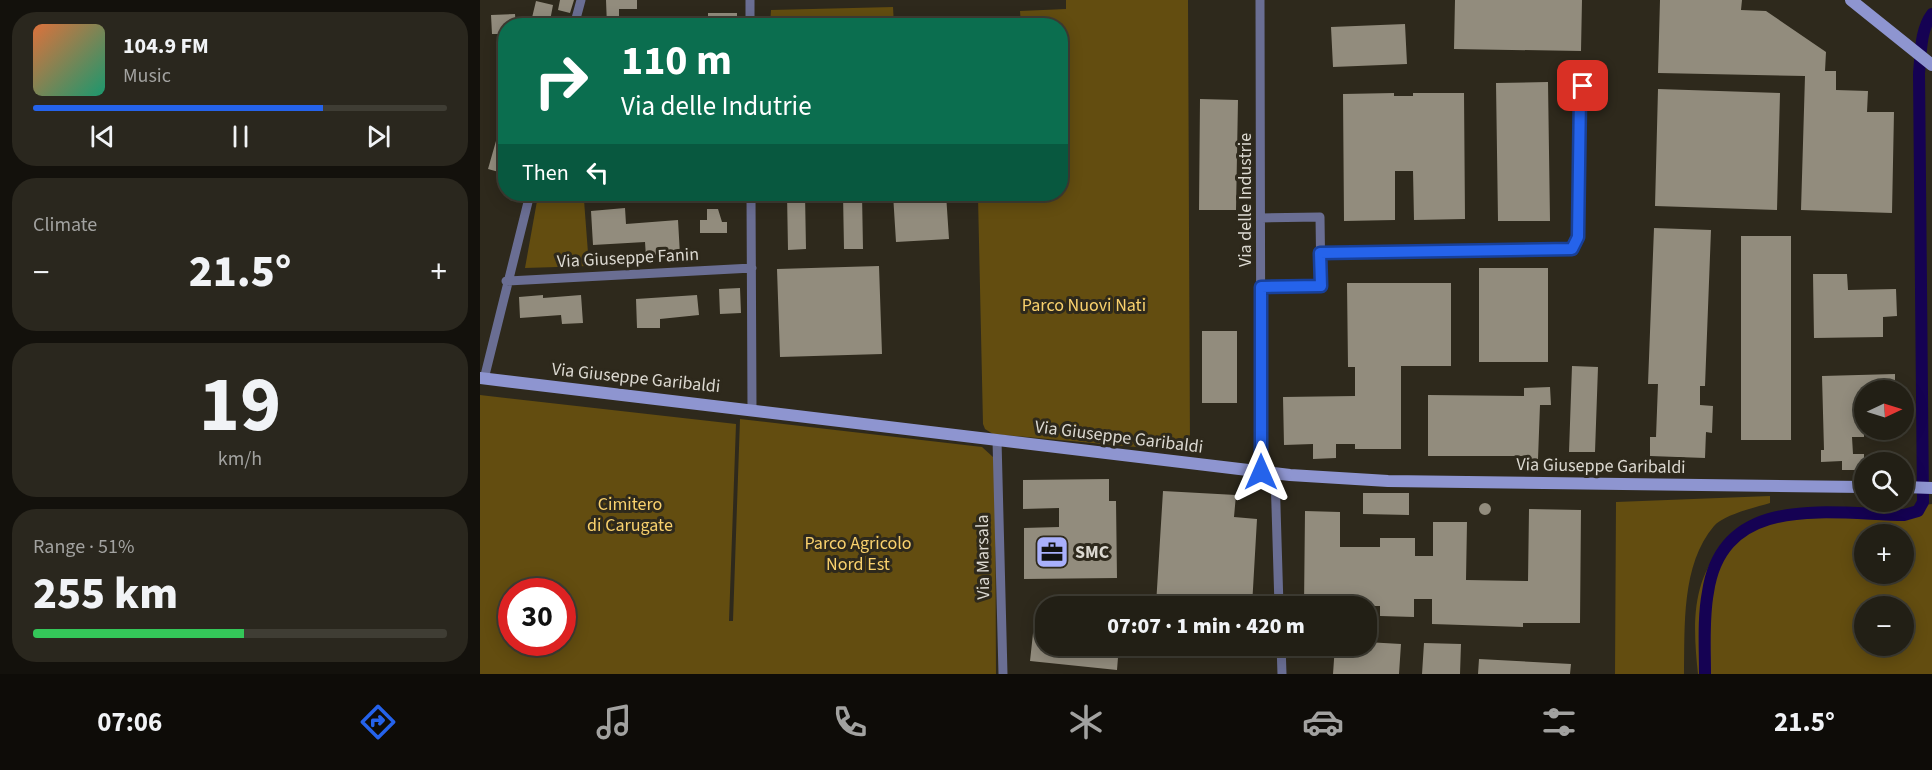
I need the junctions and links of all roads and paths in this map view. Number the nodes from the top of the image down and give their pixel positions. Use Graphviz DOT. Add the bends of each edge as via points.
graph roads {
  1 [pos="581,0"];
  2 [pos="750,0"];
  3 [pos="1260,0"];
  4 [pos="1851,0"];
  5 [pos="576,18"];
  6 [pos="750,18"];
  7 [pos="1932,65"];
  8 [pos="1585,82"];
  9 [pos="528,201"];
  10 [pos="751,201"];
  11 [pos="1261,218"];
  12 [pos="1320,253"];
  13 [pos="752,268"];
  14 [pos="506,281"];
  15 [pos="1261,287"];
  16 [pos="482,378"];
  17 [pos="753,409"];
  18 [pos="997,440"];
  19 [pos="1261,472"];
  20 [pos="1275,474"];
  21 [pos="1854,487"];
  22 [pos="1914,488"];
  23 [pos="1932,488"];
  24 [pos="1279,596"];
  25 [pos="1281,656"];
  26 [pos="1003,674"];
  27 [pos="1282,674"];
  1 -- 5 [label="street"];
  2 -- 6 [label="street"];
  3 -- 11 [label="street, Via delle Industrie"];
  4 -- 7 [label="street"];
  8 -- 12 [label="street" via="1580,94 1578,237 1572,249"];
  9 -- 14 [label="street"];
  10 -- 13 [label="street"];
  11 -- 12 [label="street" via="1320,218"];
  11 -- 15 [label="street, Via delle Industrie"];
  12 -- 15 [label="street" via="1321,286"];
  13 -- 14 [label="street, Via Giuseppe Fanin"];
  13 -- 17 [label="street"];
  14 -- 16 [label="street"];
  15 -- 19 [label="street, Via delle Industrie"];
  16 -- 17 [label="street, Via Giuseppe Garibaldi"];
  17 -- 18 [label="street, Via Giuseppe Garibaldi"];
  18 -- 19 [label="street, Via Giuseppe Garibaldi"];
  18 -- 26 [label="street, Via Marsala"];
  19 -- 20 [label="street, Via Giuseppe Garibaldi"];
  20 -- 21 [label="street, Via Giuseppe Garibaldi" via="1388,481"];
  20 -- 24 [label="street"];
  22 -- 23 [label="street"];
  25 -- 27 [label="street"];
}
